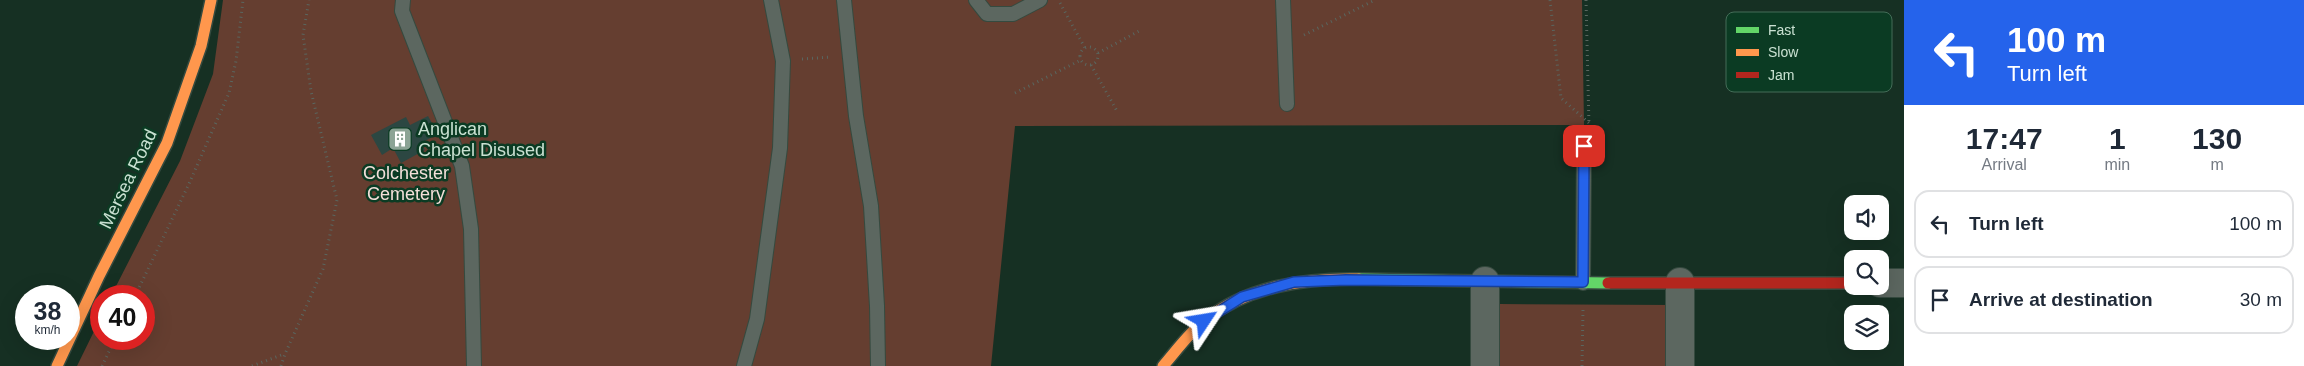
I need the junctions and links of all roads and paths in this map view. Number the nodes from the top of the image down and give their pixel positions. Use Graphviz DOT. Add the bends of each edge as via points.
graph roads {
  1 [pos="211,0"];
  2 [pos="243,0"];
  3 [pos="309,0"];
  4 [pos="403,0"];
  5 [pos="771,0"];
  6 [pos="844,0"];
  7 [pos="976,0"];
  8 [pos="1040,0"];
  9 [pos="1059,0"];
  10 [pos="1283,0"];
  11 [pos="1375,0"];
  12 [pos="1550,0"];
  13 [pos="1586,0"];
  14 [pos="1141,30"];
  15 [pos="1286,44"];
  16 [pos="1085,48"];
  17 [pos="1098,53"];
  18 [pos="849,56"];
  19 [pos="1081,60"];
  20 [pos="783,61"];
  21 [pos="1092,65"];
  22 [pos="1016,93"];
  23 [pos="1288,104"];
  24 [pos="1116,111"];
  25 [pos="1590,124"];
  26 [pos="1584,146"];
  27 [pos="1485,282"];
  28 [pos="1583,282"];
  29 [pos="1680,282"];
  30 [pos="1844,283"];
  31 [pos="1889,283"];
  32 [pos="1904,283"];
  33 [pos="140,285"];
  34 [pos="110,350"];
  35 [pos="285,354"];
  36 [pos="57,366"];
  37 [pos="102,366"];
  38 [pos="252,366"];
  39 [pos="282,366"];
  40 [pos="474,366"];
  41 [pos="744,366"];
  42 [pos="878,366"];
  43 [pos="1163,366"];
  44 [pos="1485,366"];
  45 [pos="1582,366"];
  46 [pos="1680,366"];
  1 -- 36 [label="street, Mersea Road" via="201,46 167,143"];
  2 -- 33 [label="path" via="229,93"];
  3 -- 35 [label="path" via="304,35 308,72 337,200 323,268"];
  4 -- 40 [label="lane" via="402,11 462,166 471,229"];
  5 -- 20 [label="lane"];
  6 -- 18 [label="lane"];
  7 -- 8 [label="lane" via="987,14 1013,14"];
  9 -- 16 [label="path"];
  10 -- 15 [label="lane"];
  11 -- 15 [label="path"];
  12 -- 25 [label="path" via="1561,98"];
  13 -- 25 [label="path"];
  14 -- 17 [label="path"];
  15 -- 23 [label="lane"];
  16 -- 17 [label="path" via="1093,48"];
  16 -- 19 [label="path" via="1080,55"];
  17 -- 21 [label="path"];
  18 -- 20 [label="path"];
  18 -- 42 [label="lane" via="871,206"];
  19 -- 21 [label="path"];
  19 -- 22 [label="path"];
  20 -- 41 [label="lane" via="780,148 757,320"];
  21 -- 24 [label="path"];
  25 -- 26 [label="path"];
  26 -- 28 [label="lane"];
  27 -- 28 [label="street"];
  27 -- 43 [label="street" via="1294,282 1242,297 1204,321"];
  27 -- 44 [label="street"];
  28 -- 29 [label="street"];
  28 -- 45 [label="path"];
  29 -- 30 [label="street"];
  29 -- 46 [label="street"];
  31 -- 32 [label="street"];
  34 -- 37 [label="path"];
  35 -- 38 [label="path"];
  35 -- 39 [label="path"];
}
